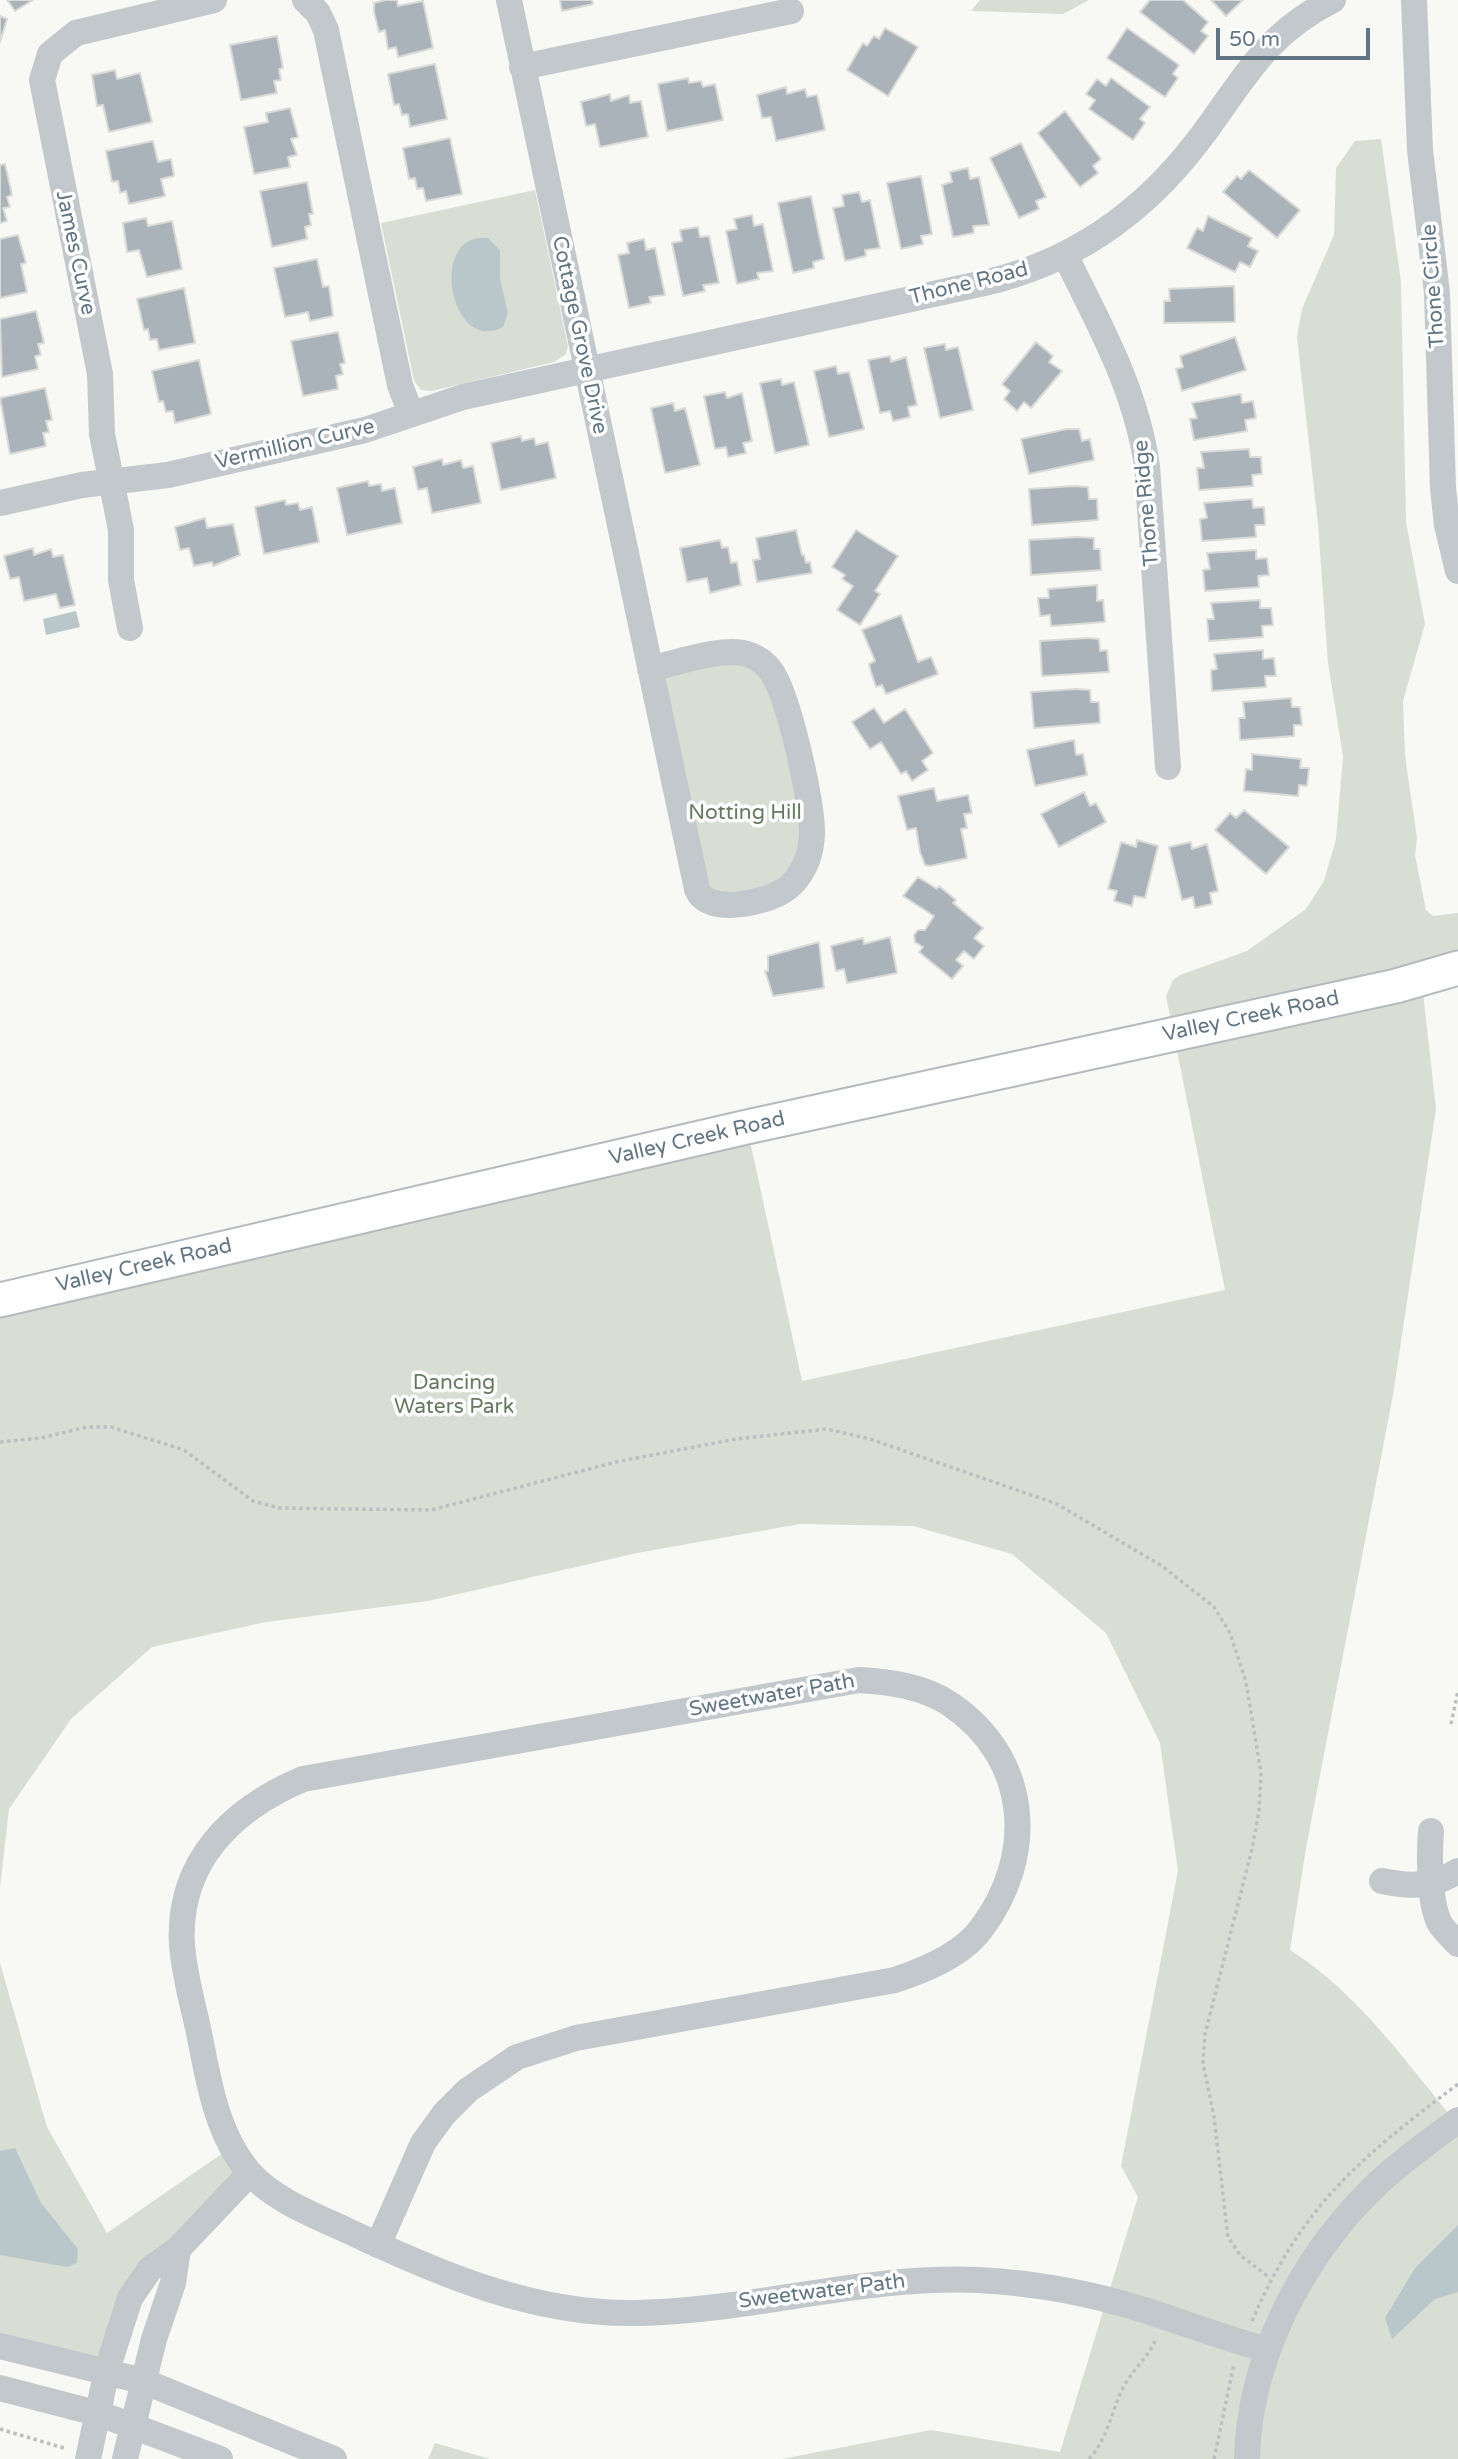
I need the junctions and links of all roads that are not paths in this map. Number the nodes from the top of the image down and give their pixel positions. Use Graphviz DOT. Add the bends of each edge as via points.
graph roads {
  1 [pos="214,0"];
  2 [pos="305,0"];
  3 [pos="509,0"];
  4 [pos="1334,0"];
  5 [pos="1415,0"];
  6 [pos="791,11"];
  7 [pos="522,67"];
  8 [pos="1065,255"];
  9 [pos="587,368"];
  10 [pos="411,414"];
  11 [pos="111,482"];
  12 [pos="0,503"];
  13 [pos="1458,571"];
  14 [pos="130,628"];
  15 [pos="650,669"];
  16 [pos="1168,767"];
  17 [pos="1458,968"];
  18 [pos="1458,981"];
  19 [pos="1396,986"];
  20 [pos="0,1300"];
  21 [pos="1431,1831"];
  22 [pos="1458,1871"];
  23 [pos="1382,1881"];
  24 [pos="1433,1884"];
  25 [pos="1458,1944"];
  26 [pos="1458,2120"];
  27 [pos="250,2173"];
  28 [pos="378,2245"];
  29 [pos="178,2249"];
  30 [pos="0,2346"];
  31 [pos="1268,2350"];
  32 [pos="107,2370"];
  33 [pos="143,2381"];
  34 [pos="0,2388"];
  35 [pos="100,2414"];
  36 [pos="135,2426"];
  37 [pos="88,2457"];
  38 [pos="125,2459"];
  39 [pos="220,2459"];
  40 [pos="334,2459"];
  41 [pos="1247,2459"];
  1 -- 11 [label="street, James Curve" via="76,33 54,50 42,74 43,102 100,374 102,434"];
  2 -- 10 [label="street" via="326,30 400,384"];
  3 -- 7 [label="street, Cottage Grove Drive"];
  4 -- 8 [label="street, Thone Road" via="1298,21 1256,58 1158,188 1109,229"];
  5 -- 13 [label="street, Thone Circle" via="1421,167 1437,293 1443,488"];
  6 -- 7 [label="street"];
  7 -- 9 [label="street, Cottage Grove Drive"];
  8 -- 9 [label="street, Thone Road" via="984,283"];
  8 -- 16 [label="street, Thone Ridge" via="1120,366 1140,425 1147,466"];
  9 -- 10 [label="street, Vermillion Curve" via="450,400"];
  9 -- 15 [label="street, Cottage Grove Drive"];
  10 -- 11 [label="street, Vermillion Curve" via="358,432 168,475"];
  11 -- 12 [label="street, Vermillion Curve"];
  11 -- 14 [label="street, James Curve" via="121,530 121,580"];
  15 -- 15 [label="street, Cottage Grove Drive" via="699,894 712,905 724,906 781,893 797,880 808,858 811,823 789,718 770,669 754,657 729,652"];
  17 -- 19 [label="main road, Valley Creek Road"];
  18 -- 19 [label="main road, Valley Creek Road"];
  19 -- 20 [label="main road, Valley Creek Road" via="747,1127"];
  21 -- 24 [label="street"];
  22 -- 24 [label="street"];
  23 -- 24 [label="street" via="1414,1887"];
  24 -- 25 [label="street" via="1440,1923"];
  26 -- 31 [label="street" via="1370,2190 1343,2221 1292,2296"];
  27 -- 28 [label="street, Sweetwater Path" via="306,2211"];
  27 -- 28 [label="street, Sweetwater Path" via="224,2129 214,2101 182,1944 192,1880 208,1849 232,1819 268,1794 303,1779 859,1680 922,1690 950,1704 976,1726 999,1756 1016,1795 1020,1830 1014,1867 981,1930 929,1968 895,1980 576,2038 517,2057 468,2090 422,2143"];
  27 -- 29 [label="street"];
  28 -- 31 [label="street, Sweetwater Path" via="474,2287 594,2312 679,2312 865,2285 977,2280 1098,2297"];
  29 -- 32 [label="street" via="150,2269 130,2298"];
  29 -- 33 [label="street" via="173,2283"];
  30 -- 32 [label="street"];
  31 -- 41 [label="street" via="1252,2412"];
  32 -- 33 [label="street"];
  32 -- 35 [label="street"];
  33 -- 36 [label="street"];
  33 -- 40 [label="street"];
  34 -- 35 [label="street"];
  35 -- 36 [label="street"];
  35 -- 37 [label="street"];
  36 -- 38 [label="street"];
  36 -- 39 [label="street"];
}
